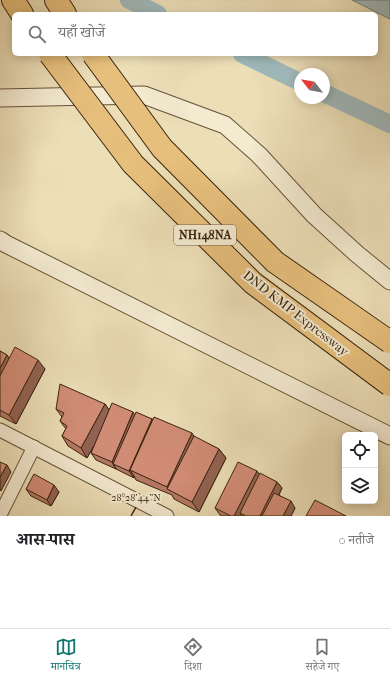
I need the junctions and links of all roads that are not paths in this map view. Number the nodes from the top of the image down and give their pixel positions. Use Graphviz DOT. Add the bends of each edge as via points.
graph roads {
  1 [pos="14,0"];
  2 [pos="56,0"];
  3 [pos="21,12"];
  4 [pos="64,12"];
  5 [pos="52,56"];
  6 [pos="95,56"];
  7 [pos="0,98"];
  8 [pos="0,240"];
  9 [pos="390,281"];
  10 [pos="390,342"];
  11 [pos="390,385"];
  12 [pos="0,430"];
  13 [pos="390,436"];
  14 [pos="34,447"];
  15 [pos="0,515"];
  16 [pos="167,516"];
  1 -- 3 [label="highway"];
  2 -- 4 [label="highway"];
  5 -- 11 [label="highway, DND KMP Expressway / NH148NA, bridge" via="134,164 253,283"];
  6 -- 10 [label="highway, NH148NA, bridge" via="162,148 275,262"];
  7 -- 9 [label="street" via="144,95 225,124 259,155 314,215"];
  8 -- 13 [label="street"];
  12 -- 14 [label="street"];
  14 -- 15 [label="street"];
  14 -- 16 [label="street"];
}
